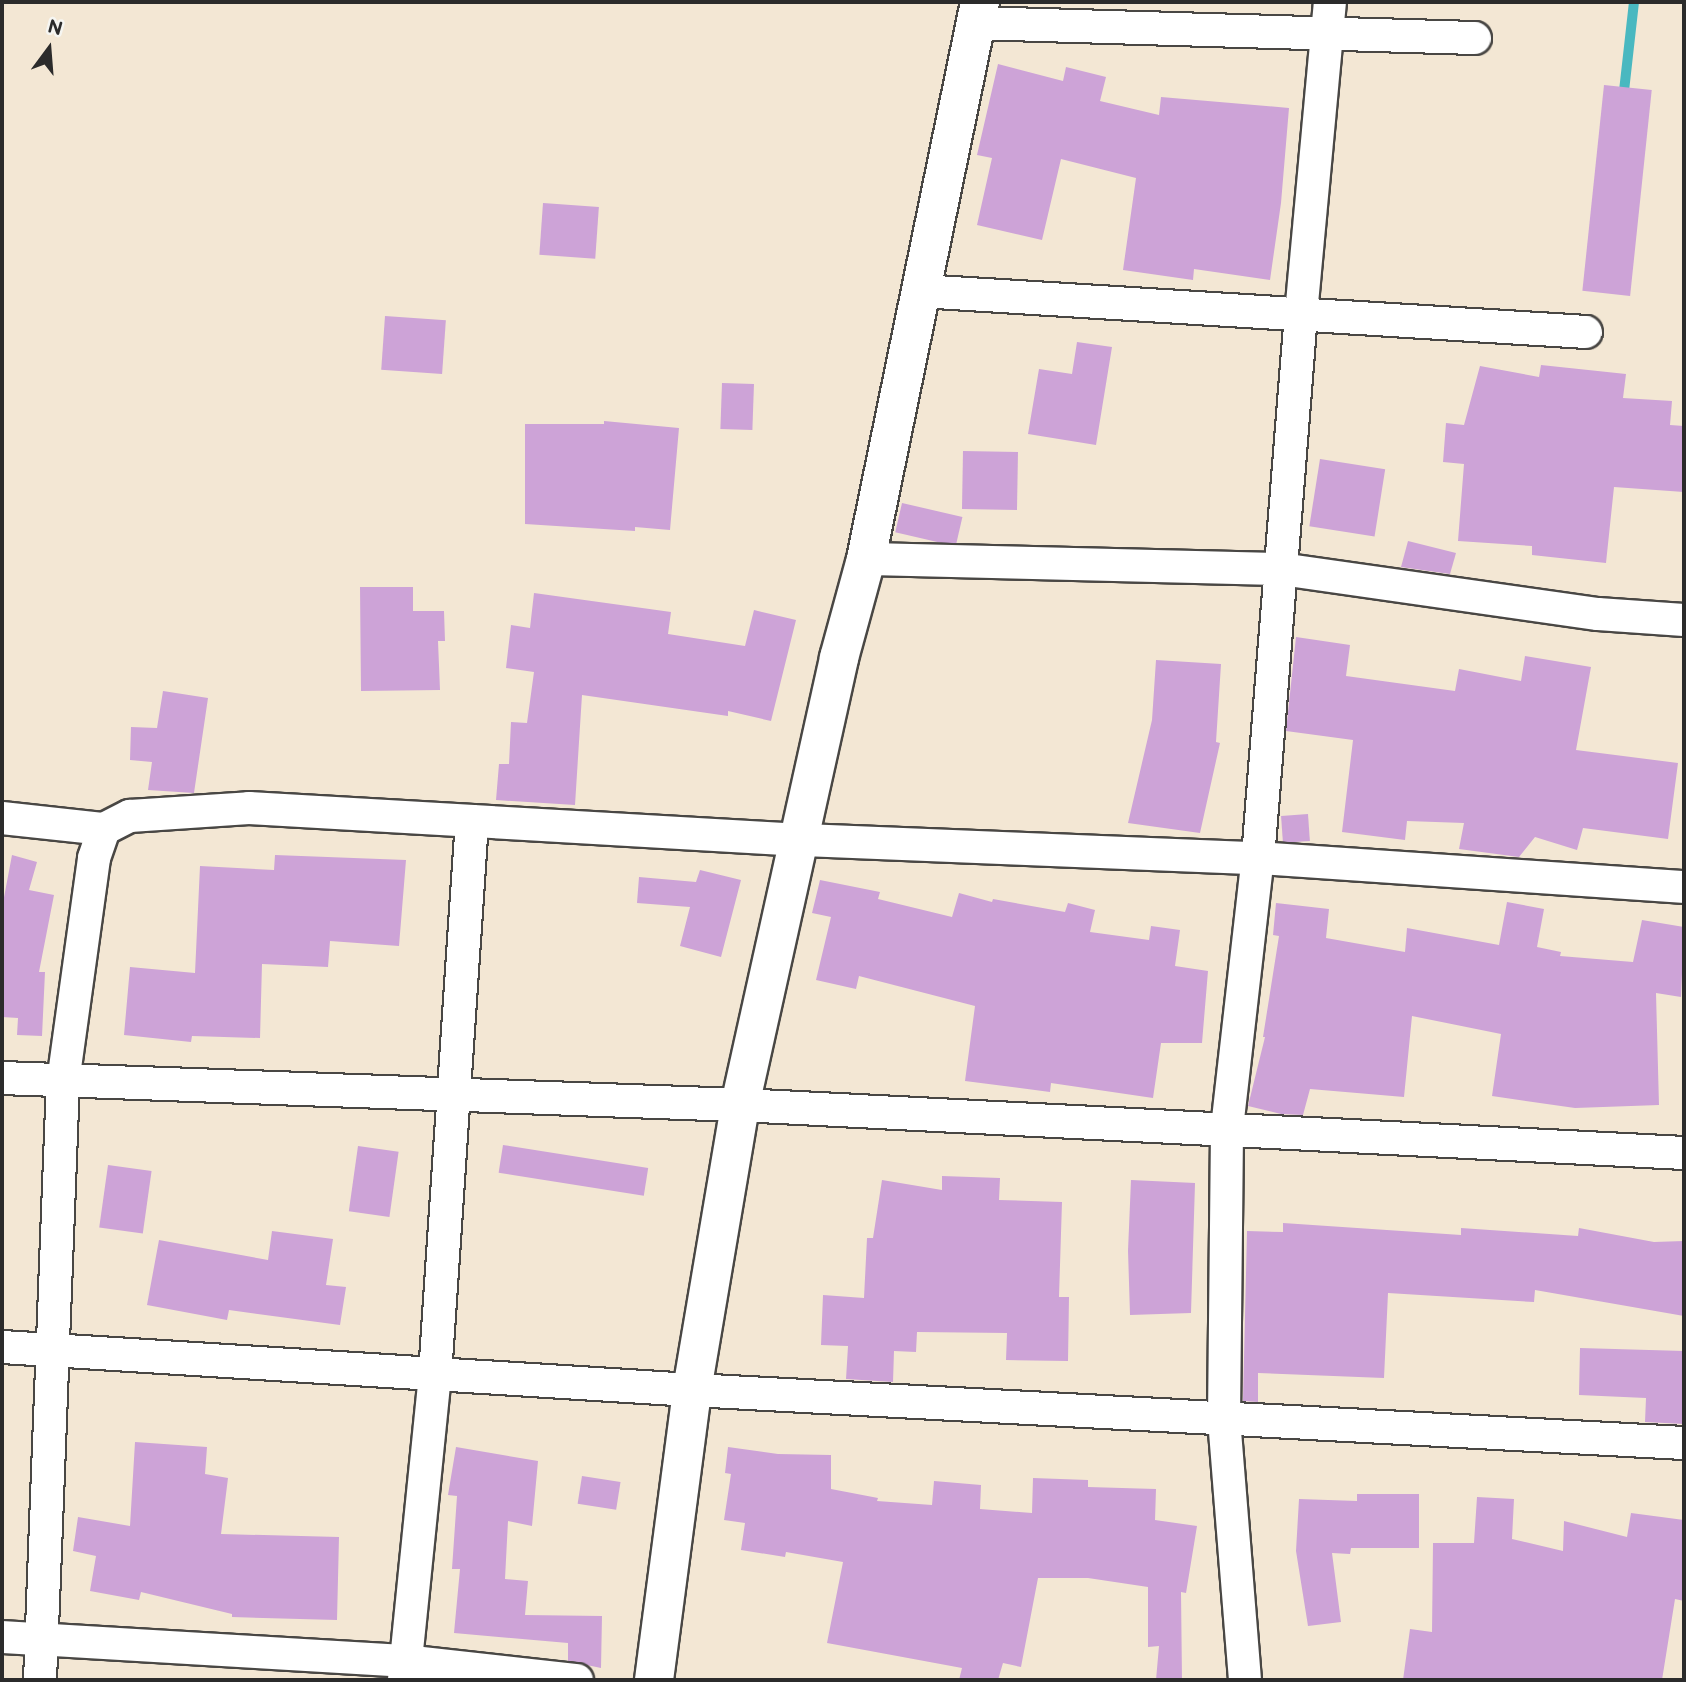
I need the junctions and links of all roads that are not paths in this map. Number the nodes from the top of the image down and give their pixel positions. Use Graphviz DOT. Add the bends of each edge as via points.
graph roads {
  1 [pos="1330,2"];
  2 [pos="977,13"];
  3 [pos="1326,33"];
  4 [pos="1475,38"];
  5 [pos="920,291"];
  6 [pos="1301,314"];
  7 [pos="1586,332"];
  8 [pos="866,559"];
  9 [pos="1281,569"];
  10 [pos="1684,620"];
  11 [pos="2,818"];
  12 [pos="472,821"];
  13 [pos="104,829"];
  14 [pos="801,839"];
  15 [pos="1258,858"];
  16 [pos="1684,887"];
  17 [pos="2,1078"];
  18 [pos="63,1082"];
  19 [pos="453,1096"];
  20 [pos="740,1105"];
  21 [pos="1227,1128"];
  22 [pos="1684,1153"];
  23 [pos="2,1347"];
  24 [pos="54,1349"];
  25 [pos="435,1375"];
  26 [pos="692,1390"];
  27 [pos="1224,1418"];
  28 [pos="1684,1443"];
  29 [pos="2,1637"];
  30 [pos="44,1640"];
  31 [pos="404,1671"];
  32 [pos="40,1680"];
  33 [pos="577,1680"];
  34 [pos="654,1680"];
  35 [pos="1245,1680"];
  1 -- 3 [label="street"];
  2 -- 3 [label="street"];
  2 -- 5 [label="street"];
  3 -- 4 [label="street"];
  3 -- 6 [label="street"];
  5 -- 6 [label="street"];
  5 -- 8 [label="street"];
  6 -- 7 [label="street"];
  6 -- 9 [label="street"];
  8 -- 9 [label="street"];
  8 -- 14 [label="street" via="839,657"];
  9 -- 10 [label="street" via="1598,614"];
  9 -- 15 [label="street"];
  11 -- 13 [label="street"];
  12 -- 13 [label="street" via="249,808 130,816"];
  12 -- 14 [label="street"];
  12 -- 19 [label="street"];
  13 -- 18 [label="street" via="94,858"];
  14 -- 15 [label="street"];
  14 -- 20 [label="street"];
  15 -- 16 [label="street"];
  15 -- 21 [label="street"];
  17 -- 18 [label="street"];
  18 -- 19 [label="street"];
  18 -- 24 [label="street"];
  19 -- 20 [label="street"];
  19 -- 25 [label="street"];
  20 -- 21 [label="street"];
  20 -- 26 [label="street"];
  21 -- 22 [label="street"];
  21 -- 27 [label="street"];
  23 -- 24 [label="street"];
  24 -- 25 [label="street"];
  24 -- 30 [label="street"];
  25 -- 26 [label="street"];
  25 -- 31 [label="street"];
  26 -- 27 [label="street"];
  26 -- 34 [label="street"];
  27 -- 28 [label="street"];
  27 -- 35 [label="street"];
  29 -- 30 [label="street"];
  30 -- 31 [label="street"];
  30 -- 32 [label="street"];
  31 -- 33 [label="street"];
}
